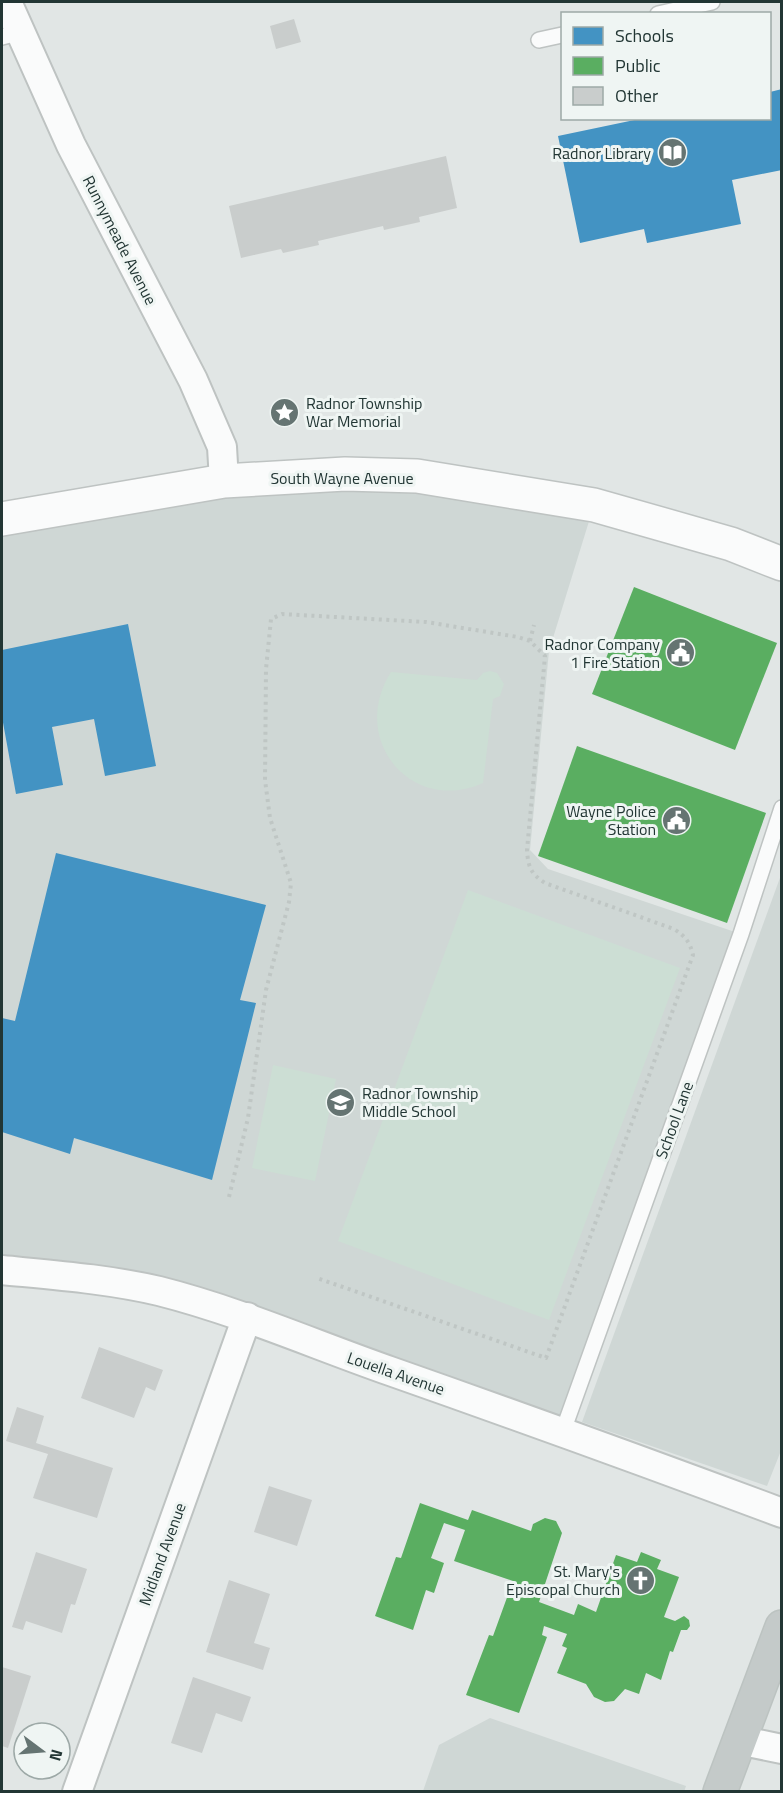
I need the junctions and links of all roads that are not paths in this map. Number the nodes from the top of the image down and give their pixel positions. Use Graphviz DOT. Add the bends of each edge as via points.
graph roads {
  1 [pos="7,2"];
  2 [pos="712,2"];
  3 [pos="667,12"];
  4 [pos="11,35"];
  5 [pos="561,35"];
  6 [pos="539,40"];
  7 [pos="224,481"];
  8 [pos="2,519"];
  9 [pos="782,564"];
  10 [pos="782,808"];
  11 [pos="2,1270"];
  12 [pos="247,1317"];
  13 [pos="563,1431"];
  14 [pos="782,1513"];
  15 [pos="782,1627"];
  16 [pos="738,1740"];
  17 [pos="782,1749"];
  18 [pos="77,1791"];
  19 [pos="720,1791"];
  1 -- 4 [label="street, Runnymeade Avenue"];
  2 -- 3 [label="lane"];
  4 -- 7 [label="street, Runnymeade Avenue" via="193,380 222,447"];
  5 -- 6 [label="lane"];
  7 -- 8 [label="main road, South Wayne Avenue"];
  7 -- 9 [label="main road, South Wayne Avenue" via="345,474 417,476 594,505 731,544"];
  10 -- 13 [label="lane, School Lane" via="741,934"];
  11 -- 12 [label="street, Louella Avenue" via="157,1291"];
  12 -- 13 [label="street, Louella Avenue"];
  12 -- 18 [label="street, Midland Avenue"];
  13 -- 14 [label="street, Louella Avenue"];
  15 -- 16 [label="highway"];
  16 -- 17 [label="street"];
  16 -- 19 [label="highway"];
}
